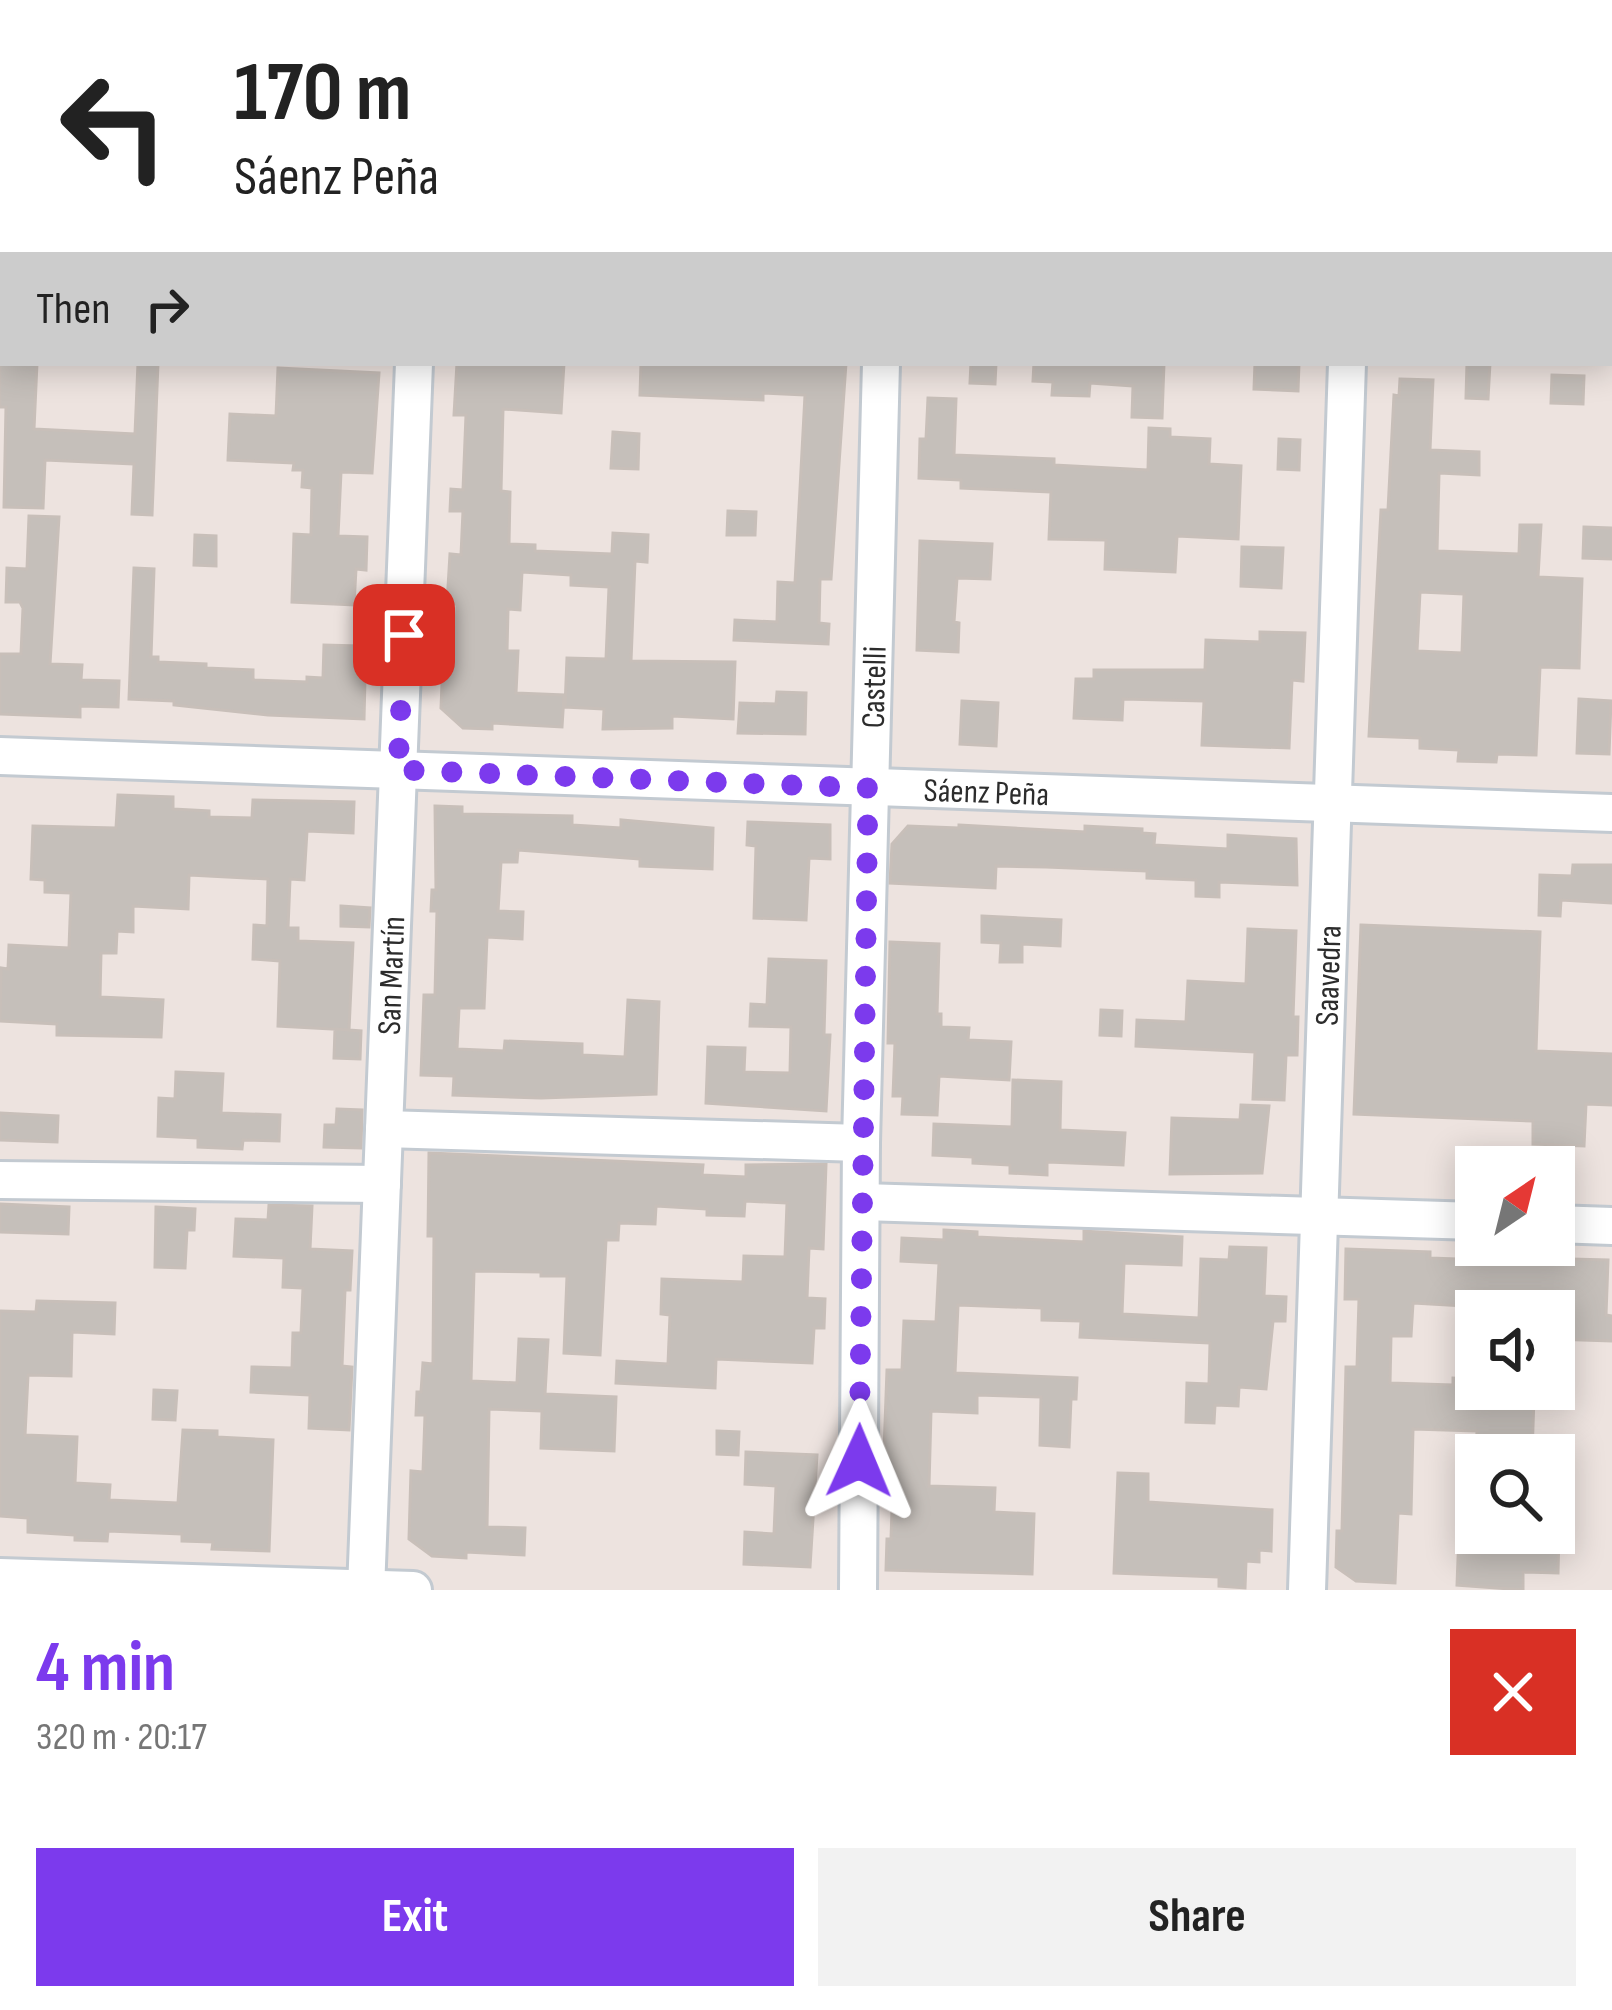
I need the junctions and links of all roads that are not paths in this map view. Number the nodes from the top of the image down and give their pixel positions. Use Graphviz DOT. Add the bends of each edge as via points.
graph roads {
  1 [pos="414,366"];
  2 [pos="881,366"];
  3 [pos="1347,366"];
  4 [pos="0,757"];
  5 [pos="398,770"];
  6 [pos="868,788"];
  7 [pos="1333,803"];
  8 [pos="1612,813"];
  9 [pos="384,1129"];
  10 [pos="861,1143"];
  11 [pos="0,1180"];
  12 [pos="382,1184"];
  13 [pos="862,1202"];
  14 [pos="1319,1215"];
  15 [pos="1455,1220"];
  16 [pos="1575,1225"];
  17 [pos="1612,1226"];
  18 [pos="0,1577"];
  19 [pos="366,1589"];
  20 [pos="413,1590"];
  21 [pos="858,1590"];
  22 [pos="1306,1590"];
  1 -- 5 [label="street, San Martín"];
  2 -- 6 [label="street, Castelli"];
  3 -- 7 [label="street, Saavedra"];
  4 -- 5 [label="street, Sáenz Peña"];
  5 -- 6 [label="street, Sáenz Peña"];
  5 -- 9 [label="street, San Martín"];
  6 -- 7 [label="street, Sáenz Peña"];
  6 -- 10 [label="street, Castelli"];
  7 -- 8 [label="street, Sáenz Peña"];
  7 -- 14 [label="street, Saavedra"];
  9 -- 10 [label="street"];
  9 -- 12 [label="street, San Martín"];
  10 -- 13 [label="street, Castelli"];
  11 -- 12 [label="street"];
  12 -- 19 [label="street, San Martín"];
  13 -- 14 [label="street"];
  13 -- 21 [label="street, Castelli"];
  14 -- 15 [label="street"];
  14 -- 22 [label="street, Saavedra"];
  16 -- 17 [label="street"];
  18 -- 19 [label="street"];
  19 -- 20 [label="street"];
}
